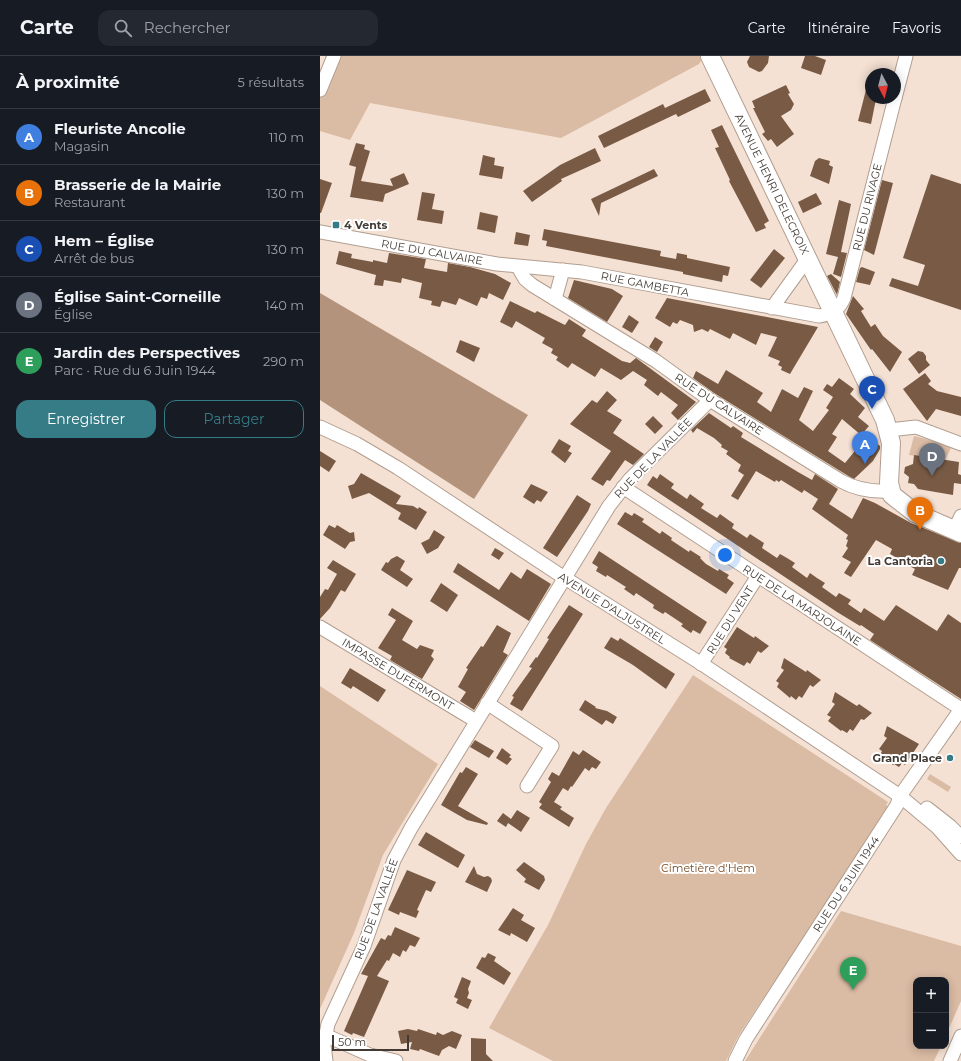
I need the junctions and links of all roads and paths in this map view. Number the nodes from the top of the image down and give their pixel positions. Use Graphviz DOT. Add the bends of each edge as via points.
graph roads {
  1 [pos="334,56"];
  2 [pos="710,56"];
  3 [pos="906,56"];
  4 [pos="901,75"];
  5 [pos="320,90"];
  6 [pos="893,104"];
  7 [pos="320,232"];
  8 [pos="808,258"];
  9 [pos="518,267"];
  10 [pos="563,270"];
  11 [pos="555,299"];
  12 [pos="772,308"];
  13 [pos="834,313"];
  14 [pos="710,400"];
  15 [pos="320,427"];
  16 [pos="889,430"];
  17 [pos="961,444"];
  18 [pos="623,487"];
  19 [pos="890,491"];
  20 [pos="959,526"];
  21 [pos="758,576"];
  22 [pos="564,578"];
  23 [pos="320,627"];
  24 [pos="702,664"];
  25 [pos="487,703"];
  26 [pos="961,709"];
  27 [pos="476,721"];
  28 [pos="528,786"];
  29 [pos="900,796"];
  30 [pos="961,838"];
  31 [pos="961,854"];
  32 [pos="325,1034"];
  33 [pos="961,1036"];
  34 [pos="326,1061"];
  35 [pos="396,1061"];
  36 [pos="735,1061"];
  37 [pos="950,1061"];
  1 -- 5 [label="street"];
  2 -- 8 [label="main road, AVENUE HENRI DELECROIX"];
  3 -- 4 [label="street, RUE DU RIVAGE"];
  6 -- 13 [label="street, RUE DU RIVAGE" via="844,298"];
  7 -- 9 [label="street, RUE DU CALVAIRE"];
  8 -- 12 [label="street"];
  8 -- 13 [label="main road, AVENUE HENRI DELECROIX"];
  9 -- 10 [label="street, RUE GAMBETTA"];
  9 -- 11 [label="street, RUE DU CALVAIRE" via="526,279"];
  10 -- 11 [label="street"];
  10 -- 12 [label="street, RUE GAMBETTA"];
  11 -- 14 [label="street, RUE DU CALVAIRE" via="656,361"];
  12 -- 13 [label="street, RUE GAMBETTA" via="819,316"];
  13 -- 16 [label="main road, AVENUE HENRI DELECROIX"];
  14 -- 18 [label="street, RUE DE LA VALLÉE"];
  14 -- 19 [label="street, RUE DU CALVAIRE" via="848,484 872,492"];
  15 -- 22 [label="street, AVENUE D'ALJUSTREL" via="357,444 398,468"];
  16 -- 17 [label="street" via="916,427"];
  16 -- 19 [label="main road, AVENUE HENRI DELECROIX" via="892,449"];
  18 -- 21 [label="street, RUE DE LA MARJOLAINE"];
  18 -- 22 [label="street, RUE DE LA VALLÉE" via="602,515"];
  19 -- 20 [label="main road" via="909,510"];
  21 -- 24 [label="street, RUE DU VENT"];
  21 -- 26 [label="street, RUE DE LA MARJOLAINE"];
  22 -- 24 [label="street, AVENUE D'ALJUSTREL"];
  22 -- 25 [label="street, RUE DE LA VALLÉE"];
  23 -- 27 [label="street, IMPASSE DUFERMONT"];
  24 -- 29 [label="street, AVENUE D'ALJUSTREL"];
  25 -- 27 [label="street, RUE DE LA VALLÉE"];
  25 -- 28 [label="street" via="552,746"];
  26 -- 29 [label="street, RUE DU 6 JUIN 1944"];
  27 -- 32 [label="street, RUE DE LA VALLÉE" via="394,860 364,946"];
  29 -- 30 [label="street, AVENUE D'ALJUSTREL" via="932,812"];
  29 -- 31 [label="street, AVENUE D'ALJUSTREL" via="926,817"];
  29 -- 36 [label="street, RUE DU 6 JUIN 1944" via="893,811 746,1039"];
  32 -- 34 [label="street, RUE DE LA VALLÉE"];
  32 -- 35 [label="street" via="370,1055"];
  33 -- 37 [label="street"];
}
